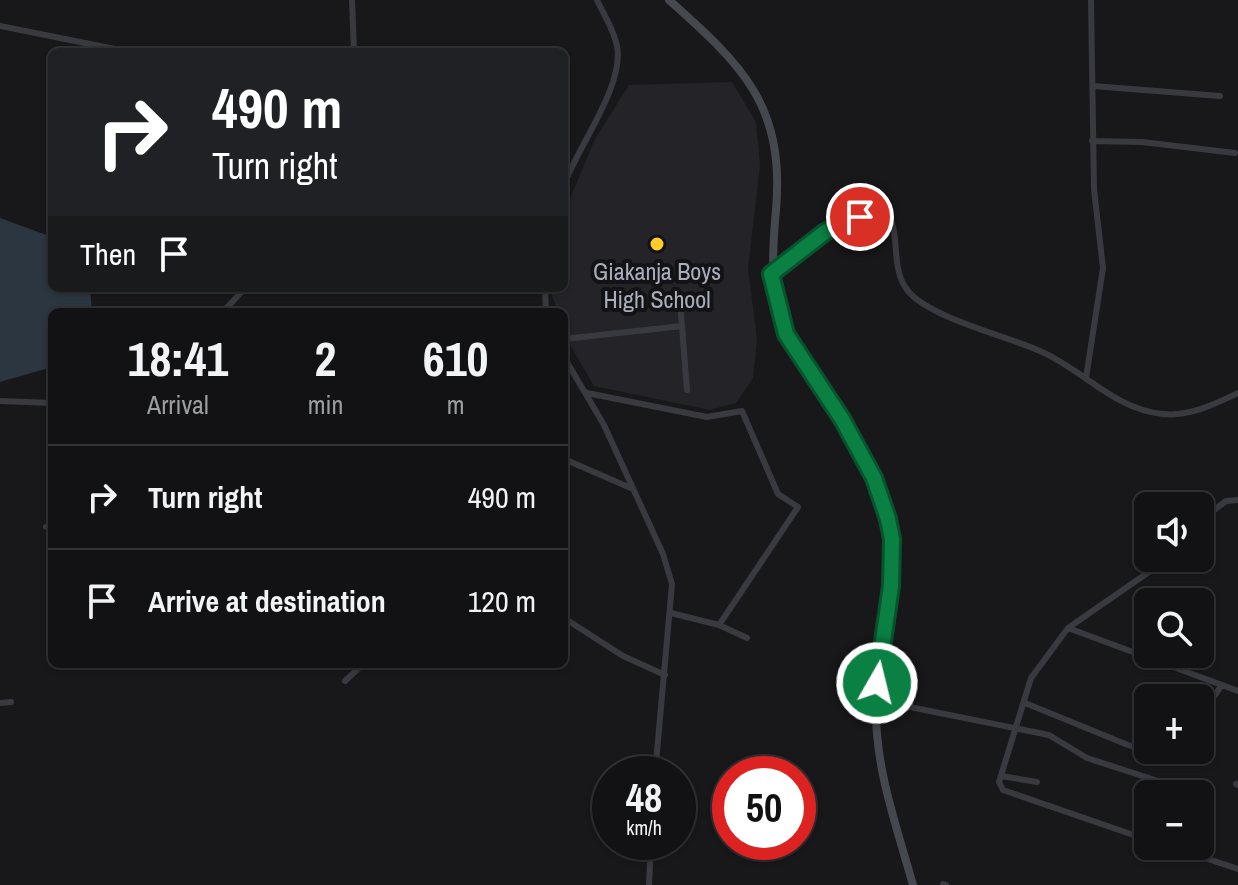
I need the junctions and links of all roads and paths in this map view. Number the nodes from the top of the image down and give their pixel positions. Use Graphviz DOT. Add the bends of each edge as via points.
graph roads {
  1 [pos="352,0"];
  2 [pos="597,0"];
  3 [pos="669,0"];
  4 [pos="1091,0"];
  5 [pos="0,26"];
  6 [pos="110,48"];
  7 [pos="354,48"];
  8 [pos="1093,86"];
  9 [pos="1220,96"];
  10 [pos="1092,141"];
  11 [pos="1235,153"];
  12 [pos="568,177"];
  13 [pos="771,274"];
  14 [pos="241,292"];
  15 [pos="680,301"];
  16 [pos="227,308"];
  17 [pos="682,326"];
  18 [pos="568,339"];
  19 [pos="568,363"];
  20 [pos="1086,378"];
  21 [pos="687,390"];
  22 [pos="587,393"];
  23 [pos="1238,393"];
  24 [pos="0,401"];
  25 [pos="48,403"];
  26 [pos="568,461"];
  27 [pos="633,489"];
  28 [pos="1238,500"];
  29 [pos="1214,510"];
  30 [pos="1149,572"];
  31 [pos="671,613"];
  32 [pos="568,621"];
  33 [pos="719,625"];
  34 [pos="1068,628"];
  35 [pos="747,638"];
  36 [pos="359,668"];
  37 [pos="878,674"];
  38 [pos="665,675"];
  39 [pos="345,681"];
  40 [pos="1222,685"];
  41 [pos="1238,691"];
  42 [pos="1214,696"];
  43 [pos="11,702"];
  44 [pos="0,703"];
  45 [pos="1025,703"];
  46 [pos="1015,729"];
  47 [pos="1134,747"];
  48 [pos="657,756"];
  49 [pos="1001,776"];
  50 [pos="1155,780"];
  51 [pos="1037,782"];
  52 [pos="1134,835"];
  53 [pos="650,860"];
  54 [pos="1211,860"];
  55 [pos="1238,869"];
  56 [pos="649,885"];
  57 [pos="913,885"];
  1 -- 7 [label="street"];
  2 -- 12 [label="street" via="616,42 616,66"];
  3 -- 13 [label="main road" via="727,54 753,87 771,124 778,167"];
  4 -- 8 [label="street"];
  5 -- 6 [label="street"];
  8 -- 9 [label="street"];
  8 -- 10 [label="street"];
  10 -- 11 [label="street"];
  10 -- 20 [label="street" via="1103,268"];
  13 -- 20 [label="street" via="825,232 886,211 898,271 910,293 966,323 1043,352"];
  13 -- 37 [label="main road" via="786,334 842,419 874,478 888,519 891,586"];
  14 -- 16 [label="street"];
  15 -- 17 [label="street"];
  17 -- 18 [label="street"];
  17 -- 21 [label="street"];
  19 -- 22 [label="street"];
  20 -- 23 [label="street" via="1122,403 1166,415 1191,413"];
  22 -- 27 [label="street"];
  22 -- 33 [label="street" via="707,417 740,410 778,494 798,507"];
  24 -- 25 [label="street"];
  26 -- 27 [label="street"];
  27 -- 31 [label="street" via="668,567"];
  28 -- 29 [label="street"];
  30 -- 34 [label="street"];
  31 -- 33 [label="street"];
  31 -- 38 [label="street"];
  32 -- 38 [label="street"];
  33 -- 35 [label="street"];
  34 -- 40 [label="street"];
  34 -- 45 [label="street" via="1034,671"];
  36 -- 39 [label="street"];
  37 -- 46 [label="street" via="893,679 895,704"];
  37 -- 57 [label="main road" via="879,758"];
  38 -- 48 [label="street"];
  40 -- 41 [label="street"];
  40 -- 42 [label="street"];
  43 -- 44 [label="street"];
  45 -- 46 [label="street"];
  45 -- 47 [label="street"];
  46 -- 49 [label="street"];
  46 -- 50 [label="street" via="1049,735 1087,758"];
  49 -- 51 [label="street"];
  49 -- 52 [label="street" via="1003,790"];
  53 -- 56 [label="street"];
  54 -- 55 [label="street"];
}
